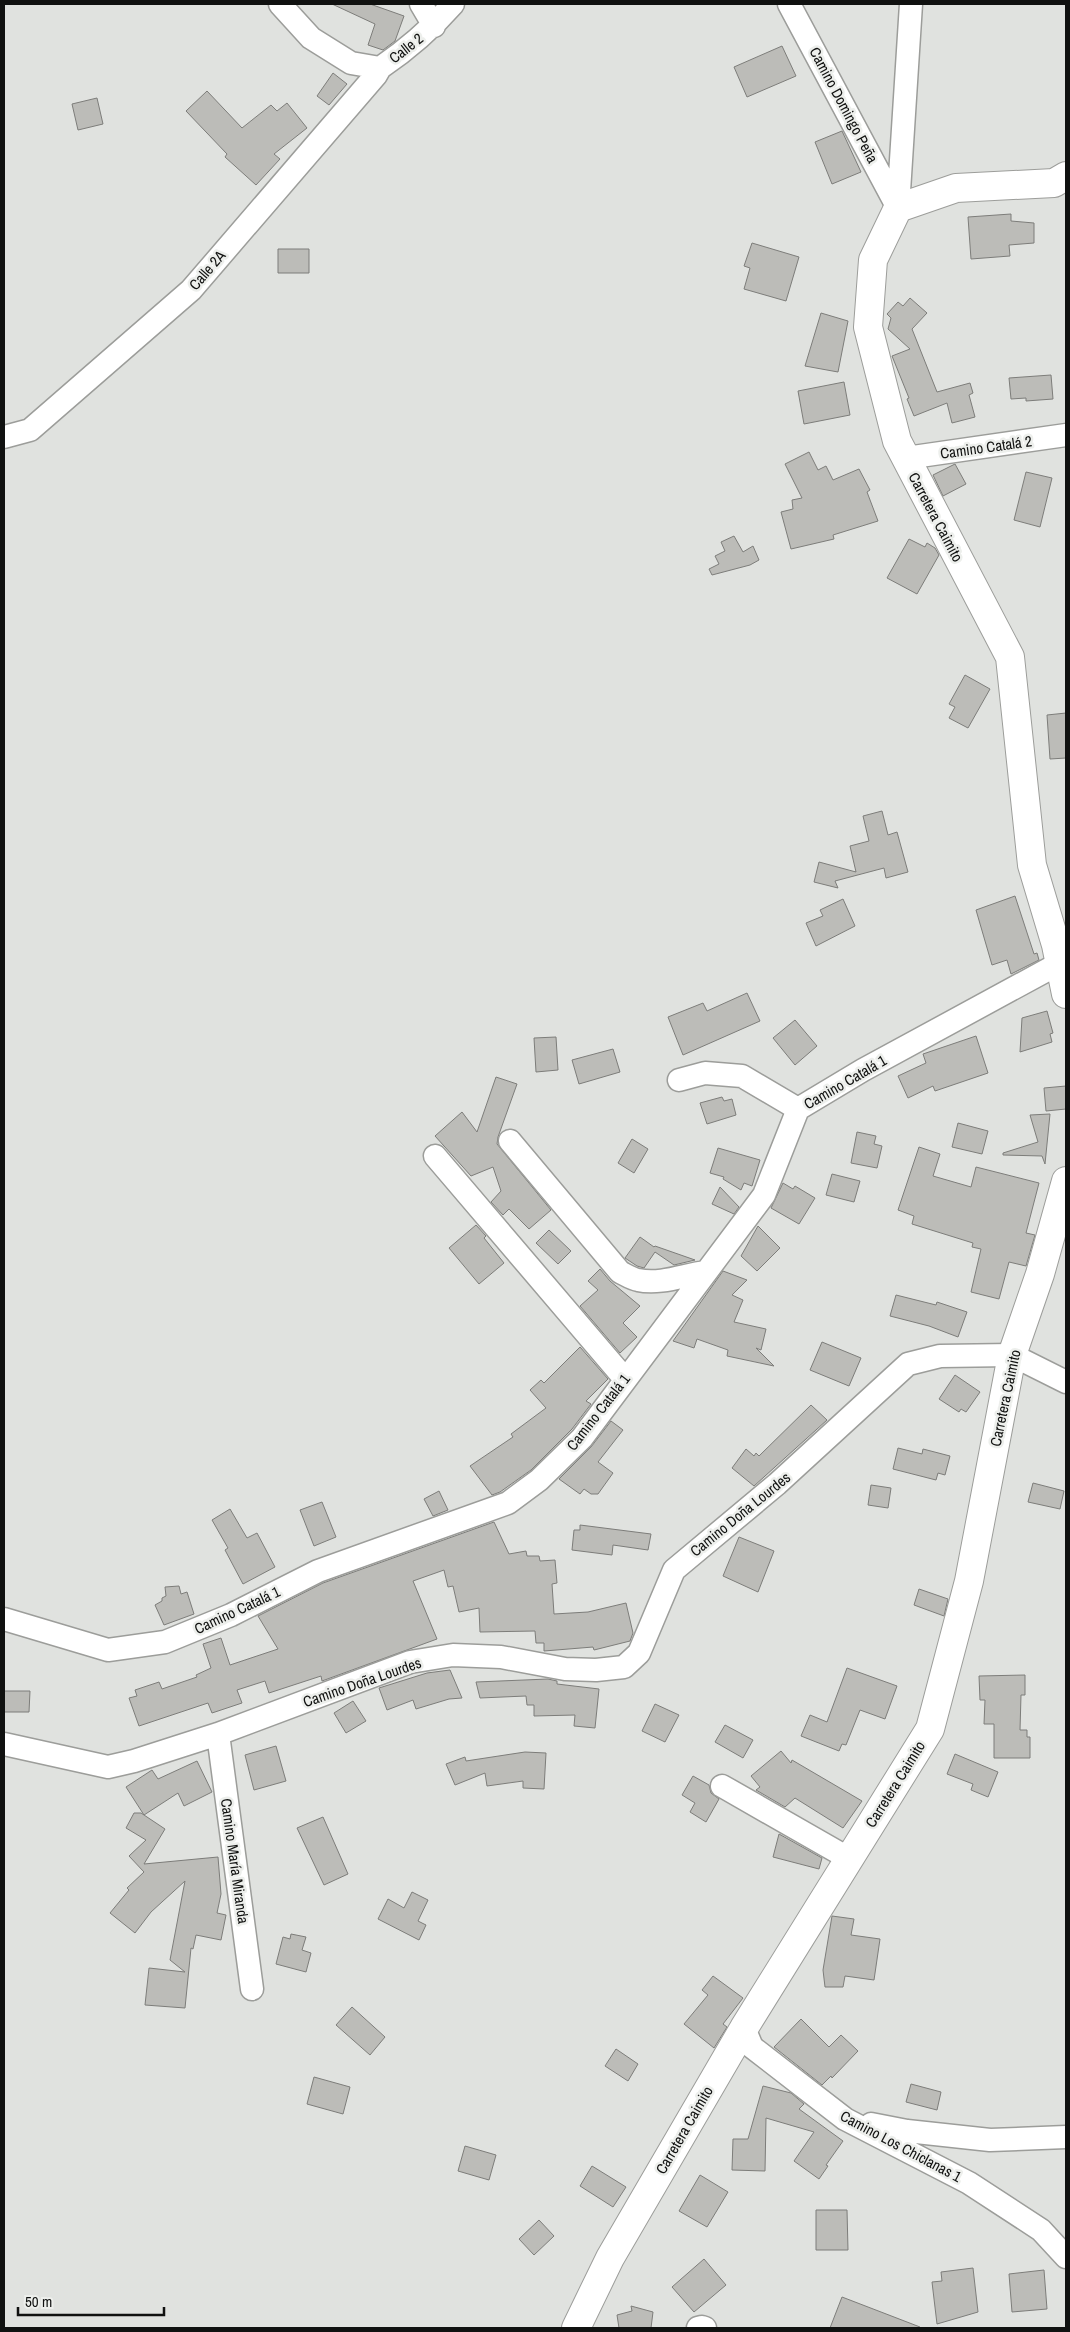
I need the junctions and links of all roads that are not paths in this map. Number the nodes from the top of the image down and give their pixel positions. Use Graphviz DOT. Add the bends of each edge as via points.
graph roads {
  1 [pos="280,4"];
  2 [pos="421,4"];
  3 [pos="453,4"];
  4 [pos="789,4"];
  5 [pos="912,4"];
  6 [pos="434,26"];
  7 [pos="380,68"];
  8 [pos="1066,176"];
  9 [pos="898,208"];
  10 [pos="1066,434"];
  11 [pos="4,437"];
  12 [pos="906,458"];
  13 [pos="1060,950"];
  14 [pos="1066,994"];
  15 [pos="678,1080"];
  16 [pos="798,1109"];
  17 [pos="510,1141"];
  18 [pos="435,1156"];
  19 [pos="1066,1181"];
  20 [pos="705,1272"];
  21 [pos="1012,1356"];
  22 [pos="625,1378"];
  23 [pos="1064,1381"];
  24 [pos="4,1619"];
  25 [pos="218,1734"];
  26 [pos="4,1744"];
  27 [pos="722,1786"];
  28 [pos="848,1858"];
  29 [pos="252,1989"];
  30 [pos="744,2028"];
  31 [pos="845,2119"];
  32 [pos="1066,2137"];
  33 [pos="1066,2257"];
  34 [pos="576,2328"];
  35 [pos="698,2328"];
  36 [pos="705,2328"];
  1 -- 7 [label="street, Calle 2" via="311,38 351,63"];
  2 -- 6 [label="street"];
  3 -- 6 [label="street, Calle 2"];
  4 -- 9 [label="street, Camino Domingo Peña"];
  5 -- 9 [label="street"];
  6 -- 7 [label="street, Calle 2"];
  7 -- 11 [label="street, Calle 2A" via="191,290 30,430"];
  8 -- 9 [label="street" via="1054,183 956,188"];
  9 -- 12 [label="street, Carretera Caimito" via="874,260 868,327 897,441"];
  10 -- 12 [label="street, Camino Catalá 2"];
  12 -- 13 [label="street, Carretera Caimito" via="1010,657 1032,865"];
  13 -- 14 [label="street, Carretera Caimito"];
  13 -- 16 [label="street, Camino Catalá 1"];
  15 -- 16 [label="street" via="705,1073 742,1076"];
  16 -- 20 [label="street, Camino Catalá 1" via="764,1194"];
  17 -- 20 [label="street" via="620,1272 638,1280 664,1280"];
  18 -- 22 [label="street"];
  19 -- 21 [label="street, Carretera Caimito" via="1040,1274"];
  20 -- 22 [label="street, Camino Catalá 1"];
  21 -- 23 [label="street"];
  21 -- 25 [label="street, Camino Doña Lourdes" via="940,1356 908,1364 777,1484 674,1570 639,1653 624,1667 565,1669 501,1657 453,1655 410,1662"];
  21 -- 28 [label="street, Carretera Caimito" via="969,1581 930,1729"];
  22 -- 24 [label="street, Camino Catalá 1" via="582,1438 539,1480 508,1503 318,1571 231,1615 165,1642 108,1650"];
  25 -- 26 [label="street, Camino Doña Lourdes" via="108,1767"];
  25 -- 29 [label="street, Camino María Miranda"];
  27 -- 28 [label="street"];
  28 -- 30 [label="street, Carretera Caimito"];
  30 -- 31 [label="street, Camino Los Chiclanas 1" via="752,2047"];
  30 -- 34 [label="street, Carretera Caimito" via="610,2258"];
  31 -- 32 [label="street" via="907,2131 990,2140"];
  31 -- 33 [label="street, Camino Los Chiclanas 1" via="969,2183 1041,2230"];
  35 -- 36 [label="street"];
}
